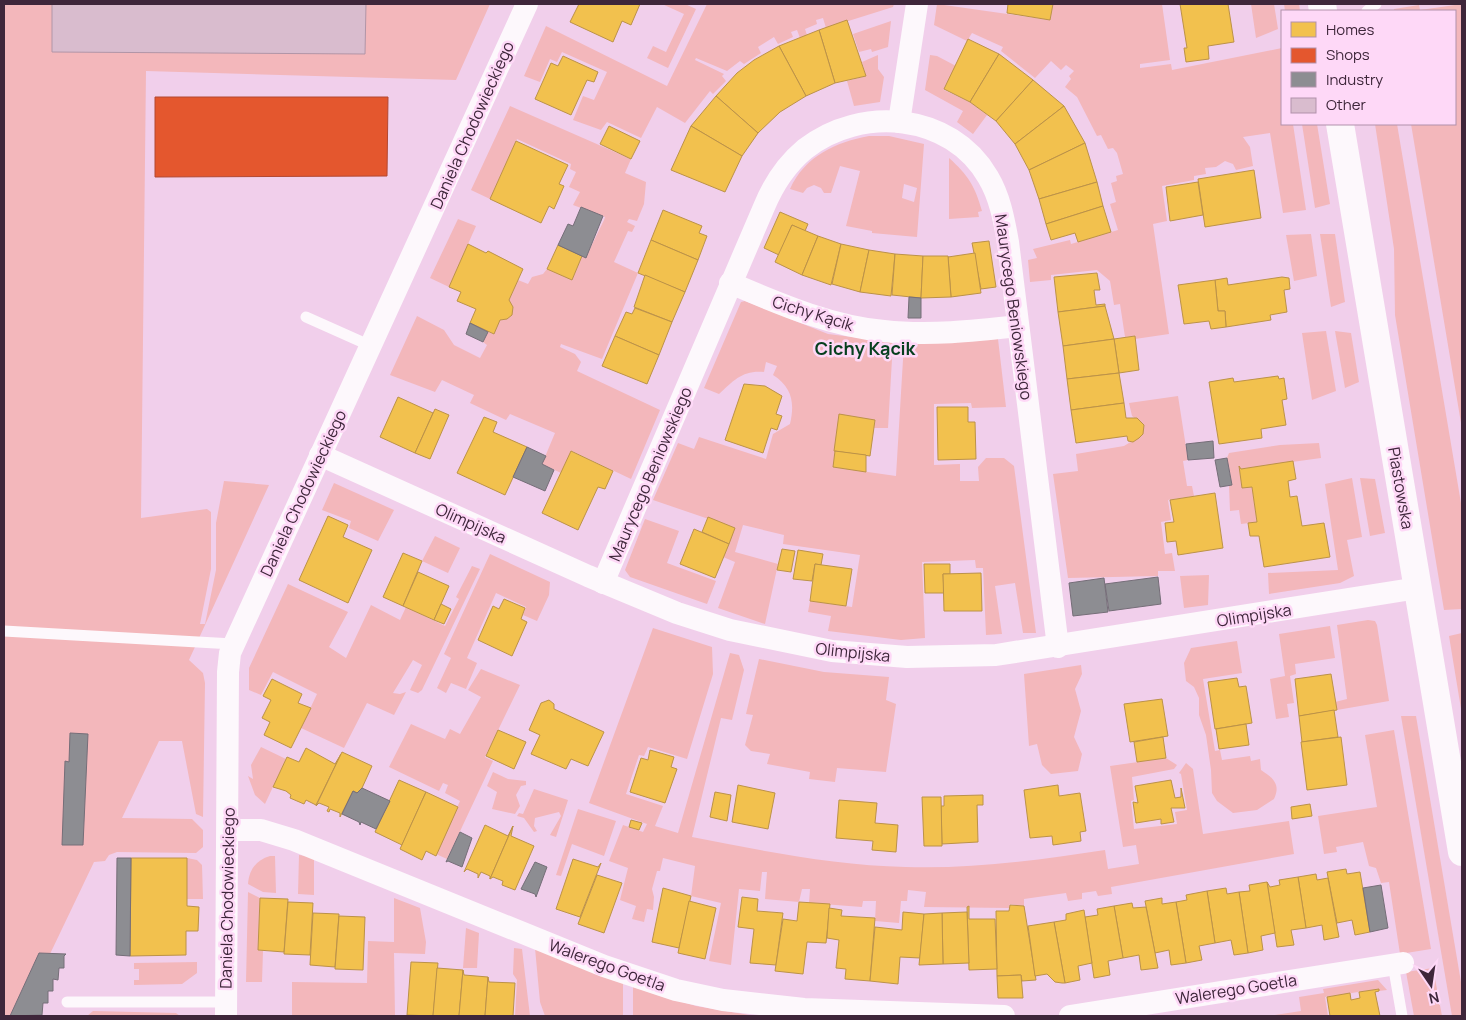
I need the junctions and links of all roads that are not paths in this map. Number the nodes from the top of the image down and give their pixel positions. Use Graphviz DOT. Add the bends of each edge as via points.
graph roads {
  1 [pos="527,4"];
  2 [pos="917,4"];
  3 [pos="899,122"];
  4 [pos="1340,125"];
  5 [pos="730,284"];
  6 [pos="306,317"];
  7 [pos="1018,326"];
  8 [pos="371,346"];
  9 [pos="320,455"];
  10 [pos="603,583"];
  11 [pos="1418,588"];
  12 [pos="4,631"];
  13 [pos="233,644"];
  14 [pos="1058,647"];
  15 [pos="228,830"];
  16 [pos="1462,852"];
  17 [pos="1398,964"];
  18 [pos="67,1002"];
  19 [pos="226,1009"];
  20 [pos="1004,1016"];
  21 [pos="1070,1016"];
  22 [pos="1402,1016"];
  1 -- 8 [label="street, Daniela Chodowieckiego"];
  2 -- 3 [label="street"];
  3 -- 5 [label="street, Maurycego Beniowskiego" via="876,122 842,129 804,150 776,183"];
  3 -- 7 [label="street, Maurycego Beniowskiego" via="930,128 947,136 964,149 988,178 1005,226"];
  4 -- 11 [label="street, Piastowska"];
  5 -- 7 [label="street, Cichy Kącik" via="807,314 865,329 915,333"];
  5 -- 10 [label="street, Maurycego Beniowskiego"];
  6 -- 8 [label="lane"];
  7 -- 14 [label="street, Maurycego Beniowskiego"];
  8 -- 9 [label="street, Daniela Chodowieckiego"];
  9 -- 10 [label="street, Olimpijska"];
  9 -- 13 [label="street, Daniela Chodowieckiego"];
  10 -- 14 [label="street, Olimpijska" via="677,614 730,630 832,651 951,657"];
  11 -- 14 [label="street, Olimpijska"];
  11 -- 16 [label="street, Piastowska"];
  12 -- 13 [label="lane"];
  13 -- 15 [label="street, Daniela Chodowieckiego" via="228,672"];
  15 -- 19 [label="street, Daniela Chodowieckiego"];
  15 -- 20 [label="street, Walerego Goetla" via="262,830 294,840 604,966 690,993 804,1009"];
  17 -- 21 [label="street, Walerego Goetla"];
  17 -- 22 [label="lane"];
  18 -- 19 [label="lane"];
}
